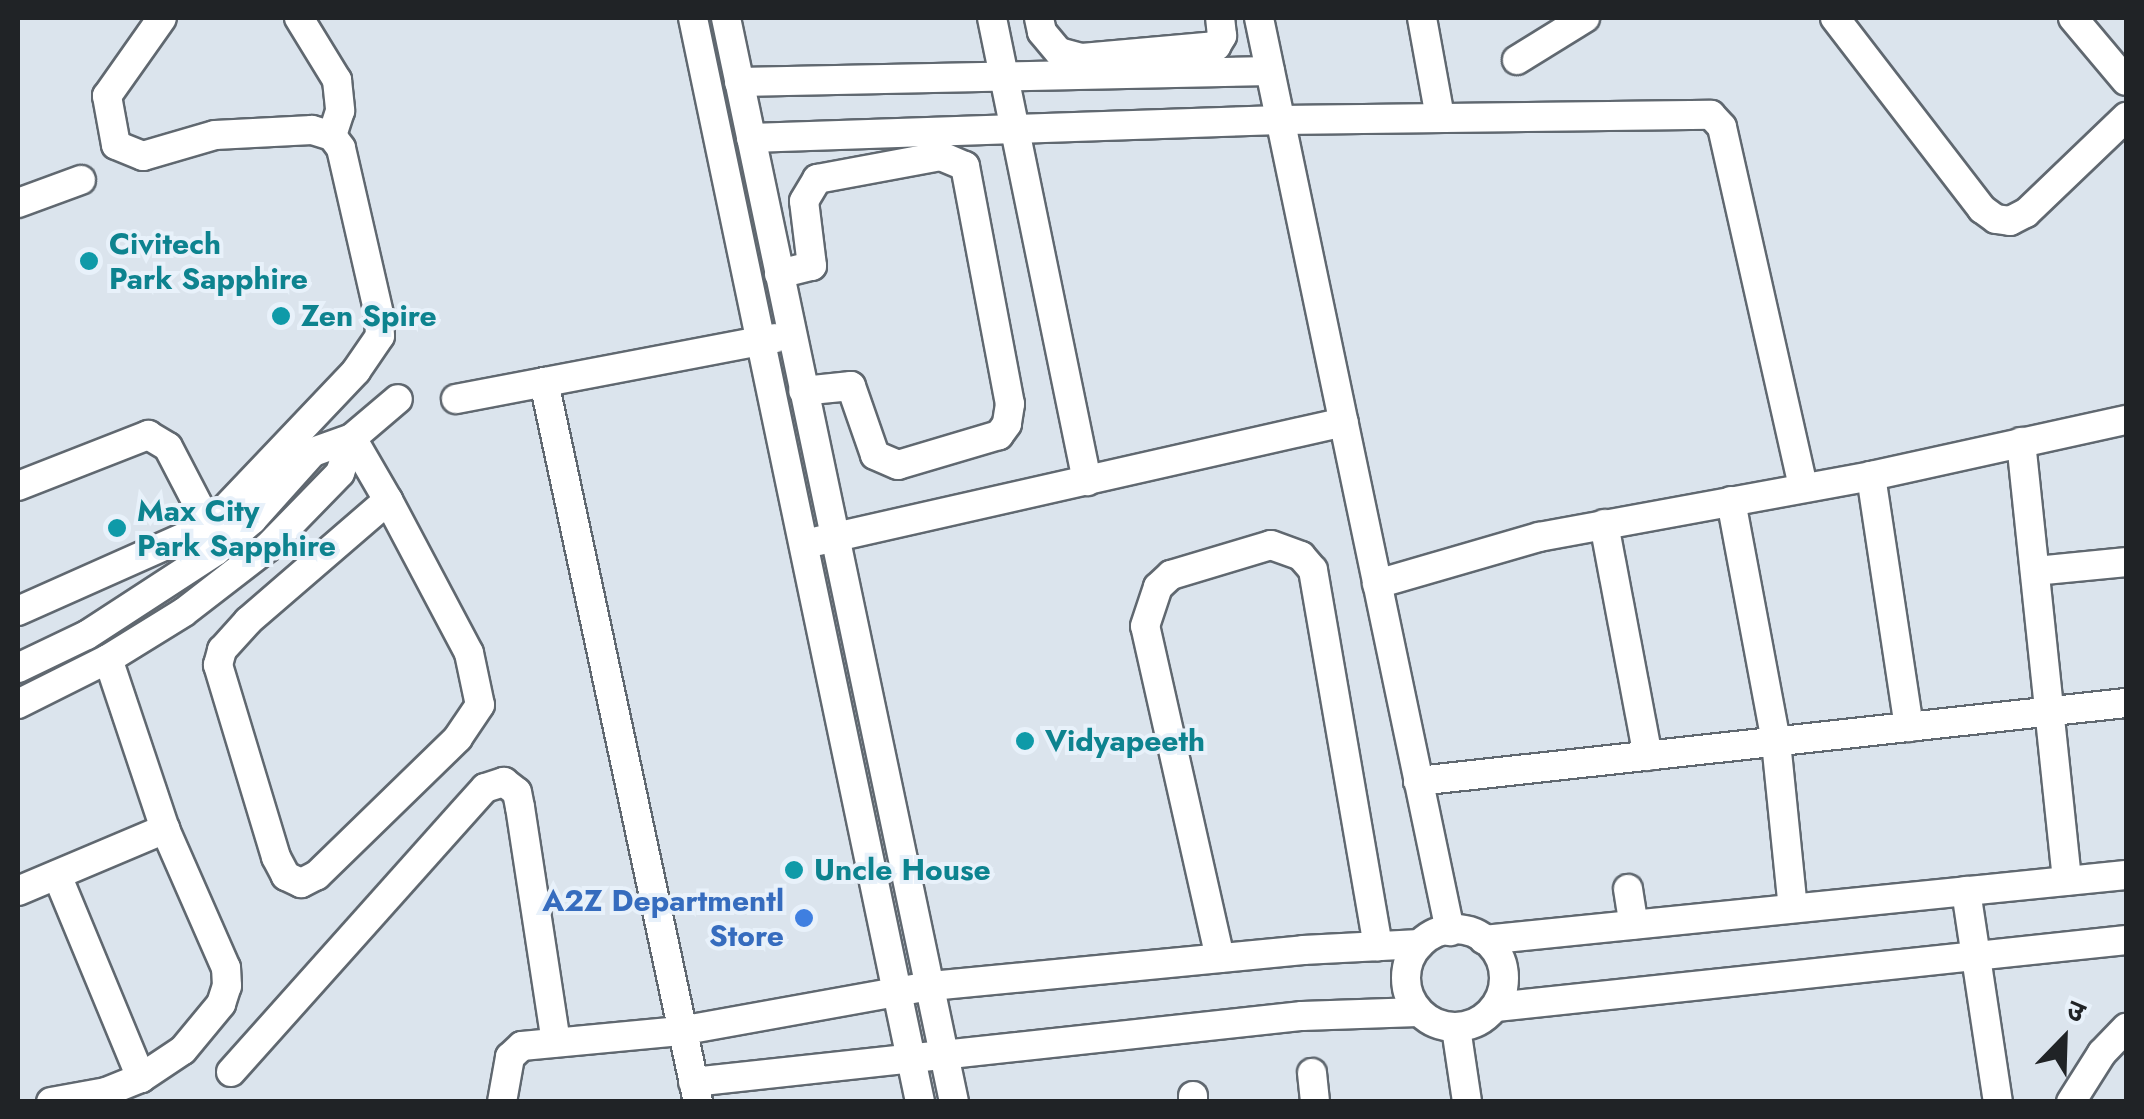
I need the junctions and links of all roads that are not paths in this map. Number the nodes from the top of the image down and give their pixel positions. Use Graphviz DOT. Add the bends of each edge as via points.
graph roads {
  1 [pos="162,18"];
  2 [pos="299,18"];
  3 [pos="693,18"];
  4 [pos="726,18"];
  5 [pos="992,18"];
  6 [pos="1039,18"];
  7 [pos="1220,18"];
  8 [pos="1259,18"];
  9 [pos="1422,18"];
  10 [pos="1584,18"];
  11 [pos="1836,18"];
  12 [pos="2074,18"];
  13 [pos="1518,60"];
  14 [pos="1270,72"];
  15 [pos="1005,76"];
  16 [pos="2126,81"];
  17 [pos="740,82"];
  18 [pos="1440,117"];
  19 [pos="2126,117"];
  20 [pos="1281,120"];
  21 [pos="1016,129"];
  22 [pos="332,136"];
  23 [pos="751,138"];
  24 [pos="81,180"];
  25 [pos="18,203"];
  26 [pos="779,274"];
  27 [pos="791,334"];
  28 [pos="758,342"];
  29 [pos="544,382"];
  30 [pos="803,391"];
  31 [pos="398,399"];
  32 [pos="456,399"];
  33 [pos="2126,420"];
  34 [pos="1344,422"];
  35 [pos="352,438"];
  36 [pos="2020,442"];
  37 [pos="1871,476"];
  38 [pos="1087,481"];
  39 [pos="18,486"];
  40 [pos="1803,487"];
  41 [pos="388,500"];
  42 [pos="1732,502"];
  43 [pos="1604,524"];
  44 [pos="215,536"];
  45 [pos="835,538"];
  46 [pos="802,545"];
  47 [pos="2126,562"];
  48 [pos="2035,571"];
  49 [pos="234,574"];
  50 [pos="1378,584"];
  51 [pos="18,611"];
  52 [pos="108,659"];
  53 [pos="18,668"];
  54 [pos="2126,703"];
  55 [pos="18,704"];
  56 [pos="2050,712"];
  57 [pos="1909,727"];
  58 [pos="1776,742"];
  59 [pos="1648,756"];
  60 [pos="1418,781"];
  61 [pos="165,829"];
  62 [pos="2126,874"];
  63 [pos="57,875"];
  64 [pos="2066,880"];
  65 [pos="1628,889"];
  66 [pos="18,891"];
  67 [pos="1966,891"];
  68 [pos="1793,908"];
  69 [pos="1634,924"];
  70 [pos="1450,931"];
  71 [pos="1484,940"];
  72 [pos="2126,940"];
  73 [pos="1420,944"];
  74 [pos="1378,946"];
  75 [pos="1974,956"];
  76 [pos="1220,958"];
  77 [pos="930,986"];
  78 [pos="895,994"];
  79 [pos="1496,1007"];
  80 [pos="1418,1012"];
  81 [pos="1456,1028"];
  82 [pos="2126,1028"];
  83 [pos="680,1031"];
  84 [pos="556,1042"];
  85 [pos="946,1053"];
  86 [pos="911,1060"];
  87 [pos="231,1072"];
  88 [pos="141,1078"];
  89 [pos="696,1092"];
  90 [pos="51,1102"];
  91 [pos="502,1102"];
  92 [pos="920,1102"];
  93 [pos="954,1102"];
  94 [pos="1467,1102"];
  95 [pos="1998,1102"];
  96 [pos="2071,1102"];
  1 -- 22 [label="street" via="107,96 116,145 142,156 215,135 312,130"];
  2 -- 22 [label="street" via="337,80 340,111"];
  3 -- 28 [label="street"];
  4 -- 17 [label="street"];
  5 -- 15 [label="street"];
  6 -- 7 [label="street" via="1059,52 1082,58 1216,46"];
  8 -- 14 [label="street"];
  9 -- 18 [label="street"];
  10 -- 13 [label="street"];
  11 -- 19 [label="street" via="1982,209 1996,218 2010,221 2026,213"];
  12 -- 16 [label="street"];
  14 -- 15 [label="street"];
  14 -- 20 [label="street"];
  15 -- 17 [label="street"];
  15 -- 21 [label="street"];
  17 -- 23 [label="street"];
  18 -- 20 [label="street"];
  18 -- 40 [label="street" via="1697,112 1719,119"];
  20 -- 21 [label="street"];
  20 -- 34 [label="street"];
  21 -- 23 [label="street"];
  21 -- 38 [label="street"];
  22 -- 44 [label="street" via="341,148 380,336"];
  23 -- 26 [label="street"];
  24 -- 25 [label="street"];
  26 -- 27 [label="street"];
  26 -- 30 [label="street" via="812,266 804,200 817,179 941,156 965,166 1010,404 1007,424 998,435 885,462 869,444 851,386"];
  27 -- 28 [label="street"];
  27 -- 30 [label="street"];
  28 -- 29 [label="street"];
  28 -- 46 [label="street"];
  29 -- 32 [label="street"];
  29 -- 83 [label="street"];
  30 -- 45 [label="street"];
  31 -- 35 [label="street"];
  33 -- 36 [label="street"];
  34 -- 38 [label="street"];
  34 -- 50 [label="street"];
  35 -- 41 [label="street"];
  35 -- 44 [label="street" via="313,452 252,520"];
  35 -- 49 [label="street" via="340,473"];
  36 -- 37 [label="street"];
  36 -- 48 [label="street"];
  37 -- 40 [label="street"];
  37 -- 57 [label="street"];
  38 -- 45 [label="street"];
  39 -- 44 [label="street" via="148,435 168,446"];
  40 -- 42 [label="street"];
  41 -- 41 [label="street" via="248,621 222,650 218,666 276,858 286,876 301,883 458,738 480,705 469,653"];
  42 -- 43 [label="street"];
  42 -- 58 [label="street"];
  43 -- 50 [label="street"];
  43 -- 59 [label="street"];
  44 -- 49 [label="street"];
  44 -- 51 [label="street"];
  44 -- 53 [label="street" via="87,635"];
  45 -- 46 [label="street"];
  45 -- 77 [label="street"];
  46 -- 78 [label="street"];
  47 -- 48 [label="street"];
  48 -- 56 [label="street"];
  49 -- 52 [label="street"];
  50 -- 60 [label="street"];
  52 -- 55 [label="street"];
  52 -- 61 [label="street"];
  54 -- 56 [label="street"];
  56 -- 57 [label="street"];
  56 -- 64 [label="street"];
  57 -- 58 [label="street"];
  58 -- 59 [label="street"];
  58 -- 68 [label="street"];
  59 -- 60 [label="street"];
  60 -- 70 [label="street"];
  61 -- 63 [label="street"];
  61 -- 88 [label="street" via="226,968 227,986 221,1004 184,1050"];
  62 -- 64 [label="street"];
  63 -- 66 [label="street"];
  63 -- 88 [label="street"];
  64 -- 67 [label="street"];
  65 -- 69 [label="street"];
  67 -- 68 [label="street"];
  67 -- 75 [label="street"];
  68 -- 69 [label="street"];
  69 -- 71 [label="street"];
  70 -- 71 [label="street"];
  70 -- 73 [label="street"];
  71 -- 79 [label="street" via="1503,965"];
  72 -- 75 [label="street"];
  73 -- 74 [label="street"];
  73 -- 80 [label="street" via="1406,986"];
  74 -- 76 [label="street"];
  74 -- 76 [label="street" via="1312,570 1301,556 1270,545 1170,574 1158,587 1145,626"];
  75 -- 79 [label="street"];
  75 -- 95 [label="street"];
  76 -- 77 [label="street"];
  77 -- 78 [label="street"];
  77 -- 85 [label="street"];
  78 -- 83 [label="street"];
  78 -- 86 [label="street"];
  79 -- 81 [label="street"];
  80 -- 81 [label="street"];
  80 -- 85 [label="street" via="1302,1016"];
  81 -- 94 [label="street"];
  82 -- 96 [label="street"];
  83 -- 84 [label="street"];
  83 -- 89 [label="street"];
  84 -- 87 [label="street" via="517,792 504,782 484,788"];
  84 -- 91 [label="street" via="515,1048"];
  85 -- 86 [label="street"];
  85 -- 93 [label="street"];
  86 -- 89 [label="street"];
  86 -- 92 [label="street"];
  88 -- 90 [label="street"];
}
